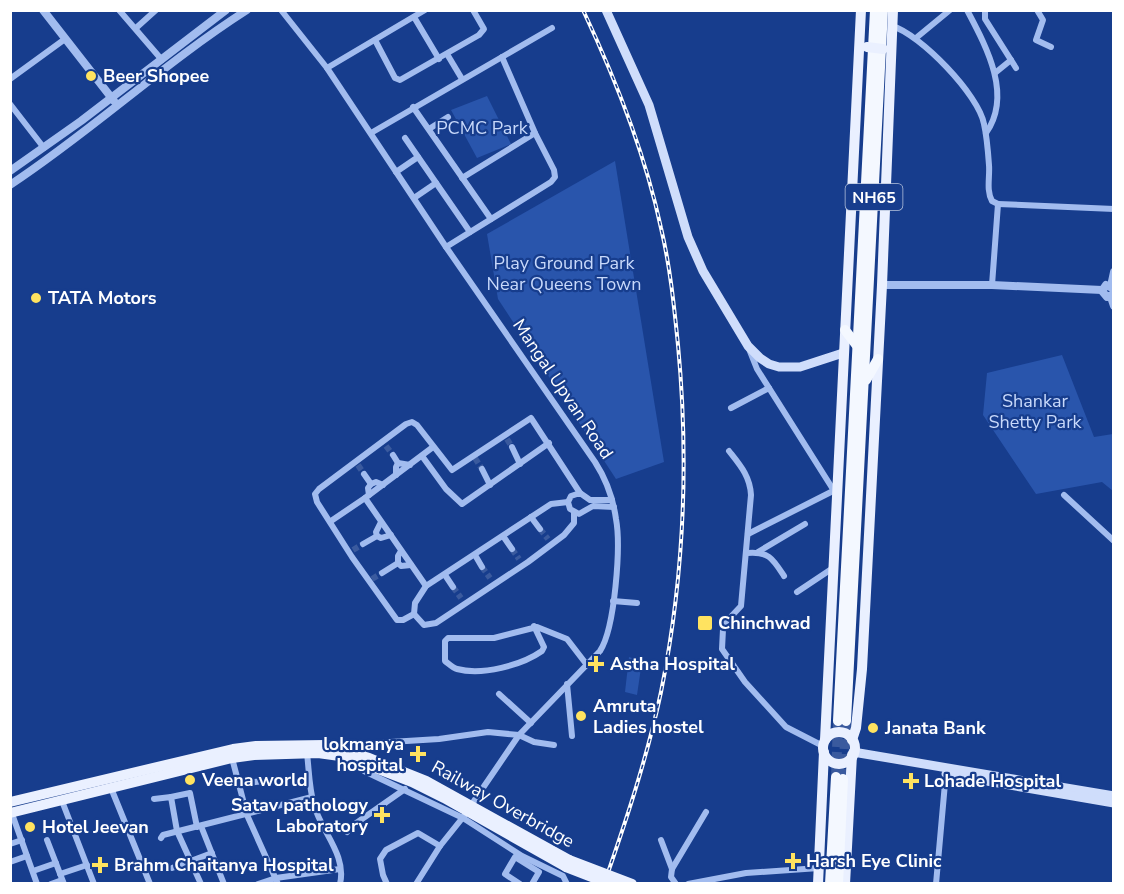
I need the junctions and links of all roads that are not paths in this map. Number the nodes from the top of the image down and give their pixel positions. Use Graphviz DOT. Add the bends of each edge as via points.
graph roads {
  1 [pos="43,10"];
  2 [pos="119,10"];
  3 [pos="156,10"];
  4 [pos="226,10"];
  5 [pos="247,10"];
  6 [pos="281,10"];
  7 [pos="424,10"];
  8 [pos="473,10"];
  9 [pos="606,10"];
  10 [pos="861,10"];
  11 [pos="875,10"];
  12 [pos="883,10"];
  13 [pos="893,10"];
  14 [pos="950,10"];
  15 [pos="967,10"];
  16 [pos="984,10"];
  17 [pos="1037,10"];
  18 [pos="414,17"];
  19 [pos="892,26"];
  20 [pos="136,28"];
  21 [pos="552,28"];
  22 [pos="916,38"];
  23 [pos="65,39"];
  24 [pos="375,40"];
  25 [pos="864,47"];
  26 [pos="1051,47"];
  27 [pos="888,50"];
  28 [pos="447,54"];
  29 [pos="502,57"];
  30 [pos="439,59"];
  31 [pos="162,60"];
  32 [pos="1011,60"];
  33 [pos="10,66"];
  34 [pos="327,68"];
  35 [pos="1016,68"];
  36 [pos="995,73"];
  37 [pos="13,76"];
  38 [pos="462,79"];
  39 [pos="111,98"];
  40 [pos="10,104"];
  41 [pos="118,105"];
  42 [pos="413,107"];
  43 [pos="448,117"];
  44 [pos="429,129"];
  45 [pos="371,133"];
  46 [pos="535,133"];
  47 [pos="986,133"];
  48 [pos="405,138"];
  49 [pos="44,148"];
  50 [pos="418,157"];
  51 [pos="10,171"];
  52 [pos="396,172"];
  53 [pos="462,178"];
  54 [pos="436,183"];
  55 [pos="10,184"];
  56 [pos="414,198"];
  57 [pos="998,204"];
  58 [pos="1113,209"];
  59 [pos="491,219"];
  60 [pos="470,232"];
  61 [pos="446,247"];
  62 [pos="1113,272"];
  63 [pos="882,285"];
  64 [pos="992,285"];
  65 [pos="1112,291"];
  66 [pos="1113,306"];
  67 [pos="845,330"];
  68 [pos="748,346"];
  69 [pos="858,347"];
  70 [pos="843,353"];
  71 [pos="878,359"];
  72 [pos="864,383"];
  73 [pos="769,388"];
  74 [pos="731,408"];
  75 [pos="549,443"];
  76 [pos="433,447"];
  77 [pos="512,447"];
  78 [pos="729,451"];
  79 [pos="393,455"];
  80 [pos="422,456"];
  81 [pos="523,462"];
  82 [pos="398,463"];
  83 [pos="410,465"];
  84 [pos="482,469"];
  85 [pos="452,470"];
  86 [pos="364,474"];
  87 [pos="396,475"];
  88 [pos="439,479"];
  89 [pos="493,483"];
  90 [pos="371,484"];
  91 [pos="383,485"];
  92 [pos="580,493"];
  93 [pos="835,493"];
  94 [pos="1064,495"];
  95 [pos="367,496"];
  96 [pos="568,502"];
  97 [pos="613,504"];
  98 [pos="574,513"];
  99 [pos="531,517"];
  100 [pos="330,521"];
  101 [pos="381,522"];
  102 [pos="805,524"];
  103 [pos="540,529"];
  104 [pos="748,534"];
  105 [pos="377,536"];
  106 [pos="391,536"];
  107 [pos="503,536"];
  108 [pos="1113,541"];
  109 [pos="363,544"];
  110 [pos="512,549"];
  111 [pos="401,551"];
  112 [pos="758,552"];
  113 [pos="747,553"];
  114 [pos="474,555"];
  115 [pos="519,559"];
  116 [pos="398,563"];
  117 [pos="411,565"];
  118 [pos="523,565"];
  119 [pos="482,567"];
  120 [pos="834,568"];
  121 [pos="382,573"];
  122 [pos="445,575"];
  123 [pos="784,576"];
  124 [pos="426,586"];
  125 [pos="453,587"];
  126 [pos="796,592"];
  127 [pos="613,601"];
  128 [pos="637,603"];
  129 [pos="414,614"];
  130 [pos="534,626"];
  131 [pos="587,665"];
  132 [pos="567,684"];
  133 [pos="500,694"];
  134 [pos="531,723"];
  135 [pos="519,735"];
  136 [pos="572,736"];
  137 [pos="852,740"];
  138 [pos="554,745"];
  139 [pos="824,746"];
  140 [pos="307,753"];
  141 [pos="853,754"];
  142 [pos="358,757"];
  143 [pos="232,758"];
  144 [pos="946,771"];
  145 [pos="839,778"];
  146 [pos="263,781"];
  147 [pos="239,784"];
  148 [pos="111,788"];
  149 [pos="405,789"];
  150 [pos="1113,796"];
  151 [pos="171,797"];
  152 [pos="312,797"];
  153 [pos="154,799"];
  154 [pos="62,801"];
  155 [pos="474,801"];
  156 [pos="1113,803"];
  157 [pos="11,809"];
  158 [pos="706,812"];
  159 [pos="247,815"];
  160 [pos="464,816"];
  161 [pos="199,826"];
  162 [pos="177,831"];
  163 [pos="347,832"];
  164 [pos="836,834"];
  165 [pos="161,838"];
  166 [pos="22,840"];
  167 [pos="47,840"];
  168 [pos="661,840"];
  169 [pos="10,844"];
  170 [pos="440,846"];
  171 [pos="212,853"];
  172 [pos="27,856"];
  173 [pos="190,861"];
  174 [pos="526,861"];
  175 [pos="10,862"];
  176 [pos="56,863"];
  177 [pos="568,863"];
  178 [pos="87,865"];
  179 [pos="172,868"];
  180 [pos="819,868"];
  181 [pos="339,869"];
  182 [pos="672,869"];
  183 [pos="33,871"];
  184 [pos="62,879"];
  185 [pos="277,881"];
  186 [pos="37,884"];
  187 [pos="51,884"];
  188 [pos="94,884"];
  189 [pos="150,884"];
  190 [pos="201,884"];
  191 [pos="224,884"];
  192 [pos="258,884"];
  193 [pos="340,884"];
  194 [pos="387,884"];
  195 [pos="416,884"];
  196 [pos="520,884"];
  197 [pos="532,884"];
  198 [pos="567,884"];
  199 [pos="610,884"];
  200 [pos="632,884"];
  201 [pos="676,884"];
  202 [pos="688,884"];
  203 [pos="818,884"];
  204 [pos="830,884"];
  205 [pos="838,884"];
  206 [pos="845,884"];
  207 [pos="936,884"];
  1 -- 23 [label="street"];
  2 -- 20 [label="street"];
  3 -- 20 [label="street"];
  4 -- 31 [label="street"];
  5 -- 41 [label="street"];
  6 -- 34 [label="street, Mangal Upvan Road"];
  7 -- 18 [label="street"];
  8 -- 28 [label="street" via="484,29"];
  9 -- 68 [label="main road" via="649,105 694,252"];
  10 -- 25 [label="main road"];
  11 -- 69 [label="highway, NH65"];
  12 -- 72 [label="highway, NH65"];
  13 -- 19 [label="main road"];
  14 -- 22 [label="street"];
  15 -- 36 [label="street"];
  16 -- 32 [label="street" via="985,19"];
  17 -- 26 [label="street" via="1043,20 1036,40"];
  18 -- 24 [label="street"];
  18 -- 30 [label="street"];
  19 -- 22 [label="street"];
  19 -- 27 [label="main road"];
  20 -- 31 [label="street"];
  21 -- 29 [label="street"];
  22 -- 47 [label="street" via="970,94 981,111"];
  23 -- 37 [label="street"];
  23 -- 39 [label="street"];
  24 -- 30 [label="street" via="397,80"];
  24 -- 34 [label="street"];
  25 -- 27 [label="main road, bridge"];
  25 -- 67 [label="main road"];
  27 -- 63 [label="main road"];
  28 -- 30 [label="street"];
  28 -- 38 [label="street"];
  29 -- 38 [label="street"];
  29 -- 46 [label="street"];
  31 -- 39 [label="street"];
  32 -- 35 [label="street"];
  32 -- 36 [label="street"];
  33 -- 37 [label="street"];
  34 -- 45 [label="street, Mangal Upvan Road"];
  36 -- 47 [label="street" via="995,113"];
  38 -- 42 [label="street"];
  39 -- 41 [label="street"];
  39 -- 49 [label="street"];
  40 -- 49 [label="street"];
  41 -- 55 [label="street"];
  42 -- 44 [label="street"];
  42 -- 45 [label="street"];
  43 -- 44 [label="street"];
  44 -- 53 [label="street"];
  45 -- 52 [label="street, Mangal Upvan Road"];
  46 -- 53 [label="street"];
  46 -- 59 [label="street" via="555,177"];
  47 -- 57 [label="street" via="990,198"];
  48 -- 50 [label="street"];
  49 -- 51 [label="street"];
  50 -- 52 [label="street"];
  50 -- 54 [label="street"];
  52 -- 56 [label="street, Mangal Upvan Road"];
  53 -- 59 [label="street"];
  54 -- 56 [label="street"];
  54 -- 60 [label="street"];
  56 -- 61 [label="street, Mangal Upvan Road"];
  57 -- 58 [label="street"];
  57 -- 64 [label="street"];
  59 -- 60 [label="street"];
  60 -- 61 [label="street"];
  61 -- 97 [label="street, Mangal Upvan Road" via="596,462"];
  62 -- 65 [label="street"];
  63 -- 64 [label="street"];
  63 -- 71 [label="main road"];
  64 -- 65 [label="street" via="1102,290 1104,296"];
  65 -- 66 [label="street"];
  67 -- 69 [label="highway"];
  67 -- 70 [label="main road"];
  68 -- 70 [label="main road" via="760,358 779,367 800,367"];
  68 -- 73 [label="street"];
  69 -- 72 [label="highway, NH65" via="842,721"];
  70 -- 93 [label="main road"];
  71 -- 72 [label="highway"];
  71 -- 137 [label="main road" via="861,672"];
  73 -- 74 [label="street"];
  73 -- 93 [label="street"];
  75 -- 81 [label="street"];
  75 -- 85 [label="street" via="531,418"];
  75 -- 92 [label="street"];
  76 -- 80 [label="street"];
  76 -- 85 [label="street"];
  76 -- 100 [label="street" via="417,425 406,424 315,494"];
  77 -- 81 [label="street"];
  78 -- 104 [label="street" via="750,483"];
  79 -- 82 [label="street"];
  80 -- 83 [label="street"];
  80 -- 88 [label="street"];
  81 -- 89 [label="street"];
  82 -- 83 [label="street"];
  82 -- 87 [label="street"];
  83 -- 87 [label="street"];
  84 -- 89 [label="street"];
  85 -- 88 [label="street"];
  86 -- 90 [label="street"];
  87 -- 91 [label="street"];
  88 -- 89 [label="street" via="462,504"];
  90 -- 91 [label="street"];
  90 -- 95 [label="street"];
  91 -- 95 [label="street"];
  92 -- 96 [label="street"];
  92 -- 97 [label="street" via="590,500"];
  93 -- 104 [label="street"];
  93 -- 120 [label="main road"];
  94 -- 108 [label="street"];
  95 -- 100 [label="street"];
  95 -- 101 [label="street"];
  96 -- 98 [label="street"];
  96 -- 99 [label="street" via="550,504"];
  97 -- 98 [label="street"];
  97 -- 127 [label="street, Mangal Upvan Road" via="618,528"];
  98 -- 118 [label="street" via="574,523"];
  99 -- 103 [label="street"];
  99 -- 107 [label="street"];
  100 -- 129 [label="street" via="398,620"];
  101 -- 105 [label="street"];
  101 -- 106 [label="street"];
  102 -- 112 [label="street"];
  104 -- 113 [label="street"];
  105 -- 106 [label="street"];
  105 -- 109 [label="street"];
  106 -- 111 [label="street"];
  107 -- 110 [label="street"];
  107 -- 114 [label="street"];
  111 -- 116 [label="street"];
  111 -- 117 [label="street"];
  112 -- 113 [label="street"];
  112 -- 123 [label="street" via="773,560"];
  113 -- 139 [label="street" via="741,606 726,622 722,649 745,682 786,727"];
  114 -- 119 [label="street"];
  114 -- 122 [label="street"];
  115 -- 118 [label="street"];
  116 -- 117 [label="street" via="401,567"];
  116 -- 121 [label="street"];
  117 -- 124 [label="street"];
  118 -- 129 [label="street" via="492,581 436,623 424,625"];
  120 -- 126 [label="street"];
  120 -- 139 [label="main road"];
  122 -- 124 [label="street"];
  122 -- 125 [label="street"];
  124 -- 129 [label="street" via="415,603"];
  127 -- 128 [label="street"];
  127 -- 131 [label="street, Mangal Upvan Road" via="605,643"];
  130 -- 130 [label="street" via="494,638 447,638 445,661 458,669 507,667 542,651 544,647"];
  130 -- 131 [label="street" via="567,639"];
  131 -- 132 [label="street, Mangal Upvan Road"];
  132 -- 134 [label="street, Mangal Upvan Road"];
  132 -- 136 [label="street"];
  133 -- 134 [label="street"];
  134 -- 135 [label="street, Mangal Upvan Road"];
  135 -- 138 [label="street"];
  135 -- 142 [label="street" via="478,732 374,744 364,747"];
  135 -- 155 [label="street, Mangal Upvan Road"];
  137 -- 139 [label="main road" via="837,732 831,734"];
  137 -- 141 [label="main road"];
  139 -- 141 [label="main road" via="829,760 837,763 846,762"];
  139 -- 180 [label="main road"];
  140 -- 142 [label="main road"];
  140 -- 143 [label="main road"];
  140 -- 152 [label="street"];
  141 -- 144 [label="main road"];
  141 -- 206 [label="main road"];
  142 -- 149 [label="street" via="364,771"];
  142 -- 157 [label="main road" via="326,745 246,747"];
  142 -- 177 [label="main road, Railway Overbridge"];
  143 -- 147 [label="street"];
  143 -- 148 [label="main road"];
  144 -- 150 [label="main road"];
  144 -- 156 [label="main road"];
  144 -- 207 [label="street"];
  145 -- 164 [label="highway"];
  146 -- 147 [label="street"];
  147 -- 159 [label="street"];
  148 -- 154 [label="main road"];
  148 -- 189 [label="street"];
  149 -- 160 [label="street"];
  149 -- 163 [label="street"];
  151 -- 153 [label="street"];
  151 -- 161 [label="street" via="190,793"];
  151 -- 162 [label="street"];
  152 -- 159 [label="street"];
  152 -- 193 [label="street" via="340,859"];
  154 -- 157 [label="main road"];
  154 -- 178 [label="street"];
  157 -- 166 [label="street"];
  158 -- 182 [label="street"];
  159 -- 161 [label="street"];
  159 -- 185 [label="street"];
  160 -- 170 [label="street"];
  160 -- 174 [label="street"];
  161 -- 162 [label="street"];
  161 -- 171 [label="street"];
  162 -- 165 [label="street"];
  162 -- 173 [label="street"];
  164 -- 204 [label="highway"];
  164 -- 205 [label="highway"];
  166 -- 169 [label="street"];
  166 -- 172 [label="street"];
  167 -- 176 [label="street"];
  168 -- 182 [label="street"];
  170 -- 194 [label="street" via="418,833 386,850 380,859"];
  170 -- 195 [label="street"];
  171 -- 173 [label="street"];
  171 -- 191 [label="street"];
  172 -- 175 [label="street"];
  172 -- 183 [label="street"];
  173 -- 179 [label="street"];
  173 -- 190 [label="street"];
  174 -- 196 [label="street" via="515,857 505,874"];
  174 -- 197 [label="street" via="539,872"];
  174 -- 198 [label="street" via="563,876"];
  176 -- 183 [label="street"];
  176 -- 184 [label="street"];
  177 -- 199 [label="main road, Railway Overbridge, bridge"];
  177 -- 200 [label="main road, Railway Overbridge, bridge"];
  178 -- 184 [label="street"];
  178 -- 188 [label="street"];
  180 -- 202 [label="street" via="746,873"];
  180 -- 203 [label="main road"];
  181 -- 185 [label="street"];
  182 -- 201 [label="street" via="671,877"];
  183 -- 186 [label="street"];
  184 -- 187 [label="street"];
  185 -- 192 [label="street"];
}
